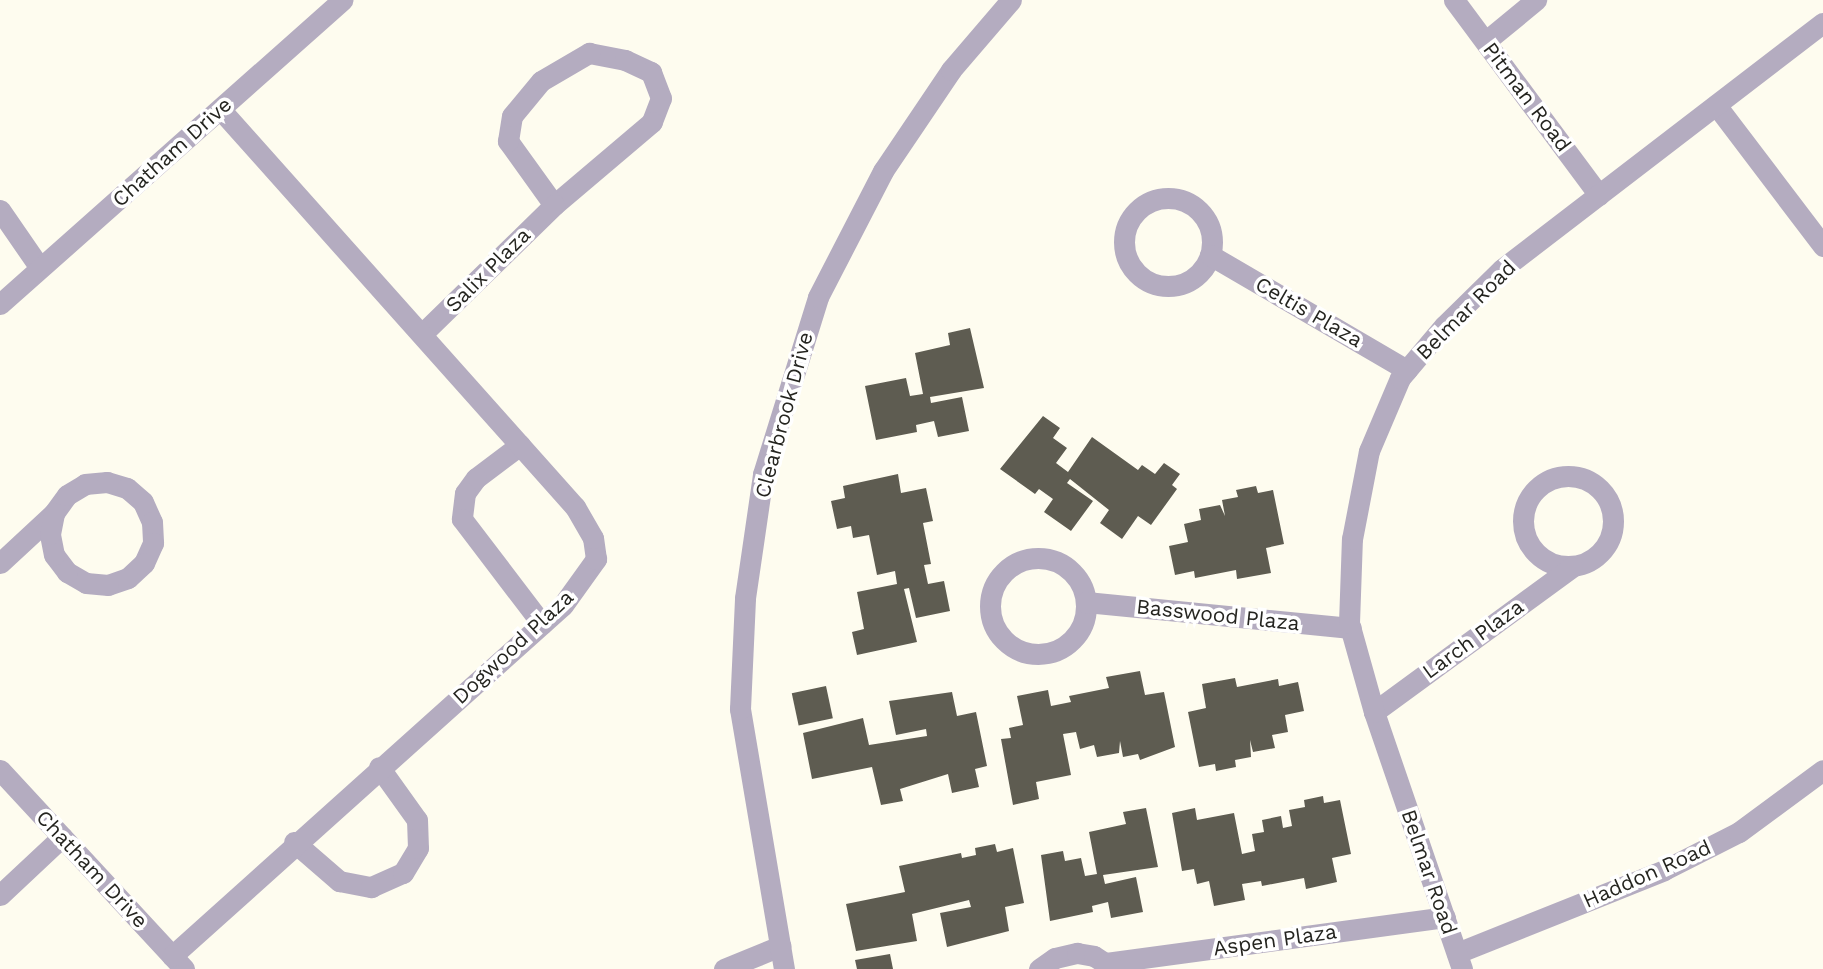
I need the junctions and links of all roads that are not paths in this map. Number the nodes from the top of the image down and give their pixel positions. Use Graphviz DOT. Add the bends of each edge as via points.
graph roads {
  1 [pos="343,0"];
  2 [pos="1011,0"];
  3 [pos="1454,0"];
  4 [pos="1536,0"];
  5 [pos="1823,23"];
  6 [pos="1486,41"];
  7 [pos="1716,105"];
  8 [pos="220,109"];
  9 [pos="1599,195"];
  10 [pos="554,205"];
  11 [pos="0,210"];
  12 [pos="1823,246"];
  13 [pos="1210,255"];
  14 [pos="40,268"];
  15 [pos="0,304"];
  16 [pos="422,334"];
  17 [pos="1407,370"];
  18 [pos="520,445"];
  19 [pos="54,513"];
  20 [pos="0,563"];
  21 [pos="1572,566"];
  22 [pos="1086,601"];
  23 [pos="542,624"];
  24 [pos="1351,628"];
  25 [pos="1374,712"];
  26 [pos="379,767"];
  27 [pos="0,770"];
  28 [pos="1823,771"];
  29 [pos="62,836"];
  30 [pos="294,842"];
  31 [pos="0,895"];
  32 [pos="1445,917"];
  33 [pos="780,946"];
  34 [pos="1460,961"];
  35 [pos="178,962"];
  36 [pos="1110,966"];
  37 [pos="724,969"];
  38 [pos="784,969"];
  39 [pos="1039,969"];
  1 -- 8 [label="street, Chatham Drive"];
  2 -- 33 [label="street, Clearbrook Drive" via="951,71 883,171 818,297 763,474 745,598 740,709"];
  3 -- 6 [label="street, Pitman Road"];
  4 -- 6 [label="street"];
  5 -- 7 [label="street, Belmar Road"];
  6 -- 9 [label="street, Pitman Road"];
  7 -- 9 [label="street, Belmar Road"];
  7 -- 12 [label="street"];
  8 -- 14 [label="street, Chatham Drive"];
  8 -- 16 [label="street, Dogwood Plaza"];
  9 -- 17 [label="street, Belmar Road" via="1502,270"];
  10 -- 10 [label="street, Salix Plaza" via="652,122 661,98 651,72 625,60 589,53 541,80 512,116 508,141"];
  10 -- 16 [label="street, Salix Plaza"];
  11 -- 14 [label="street"];
  13 -- 13 [label="street" via="1206,220 1194,206 1177,199 1159,199 1142,207 1126,229 1124,247 1130,264 1150,283 1168,287 1186,283 1201,272"];
  13 -- 17 [label="street, Celtis Plaza"];
  14 -- 15 [label="street, Chatham Drive"];
  16 -- 18 [label="street, Dogwood Plaza"];
  17 -- 24 [label="street, Belmar Road" via="1369,451 1352,539"];
  18 -- 23 [label="street, Dogwood Plaza" via="575,507 593,538 596,559 585,579"];
  18 -- 23 [label="street" via="476,478 465,493 462,519"];
  19 -- 19 [label="street" via="66,495 85,484 107,482 127,488 144,502 152,522 153,543 144,563 128,578 108,585 86,583 67,572 54,555 50,534"];
  19 -- 20 [label="street"];
  21 -- 21 [label="street" via="1603,552 1615,521 1608,497 1595,484 1578,475 1559,475 1541,483 1528,498 1523,530 1541,558"];
  21 -- 25 [label="street, Larch Plaza"];
  22 -- 22 [label="street" via="1080,583 1067,568 1049,560 1028,559 1000,578 990,612 997,631 1010,645 1028,654 1049,654 1067,646 1080,631"];
  22 -- 24 [label="street, Basswood Plaza"];
  23 -- 26 [label="street, Dogwood Plaza"];
  24 -- 25 [label="street, Belmar Road"];
  25 -- 32 [label="street, Belmar Road"];
  26 -- 30 [label="street, Dogwood Plaza"];
  26 -- 30 [label="street" via="417,820 418,848 403,873 371,887 339,881"];
  27 -- 29 [label="street, Chatham Drive"];
  28 -- 34 [label="street, Haddon Road" via="1739,832"];
  29 -- 31 [label="street"];
  29 -- 35 [label="street, Chatham Drive"];
  30 -- 35 [label="street, Dogwood Plaza"];
  32 -- 34 [label="street, Belmar Road"];
  32 -- 36 [label="street, Aspen Plaza"];
  33 -- 37 [label="street"];
  33 -- 38 [label="street, Clearbrook Drive"];
  36 -- 39 [label="street" via="1077,953 1055,958"];
}
